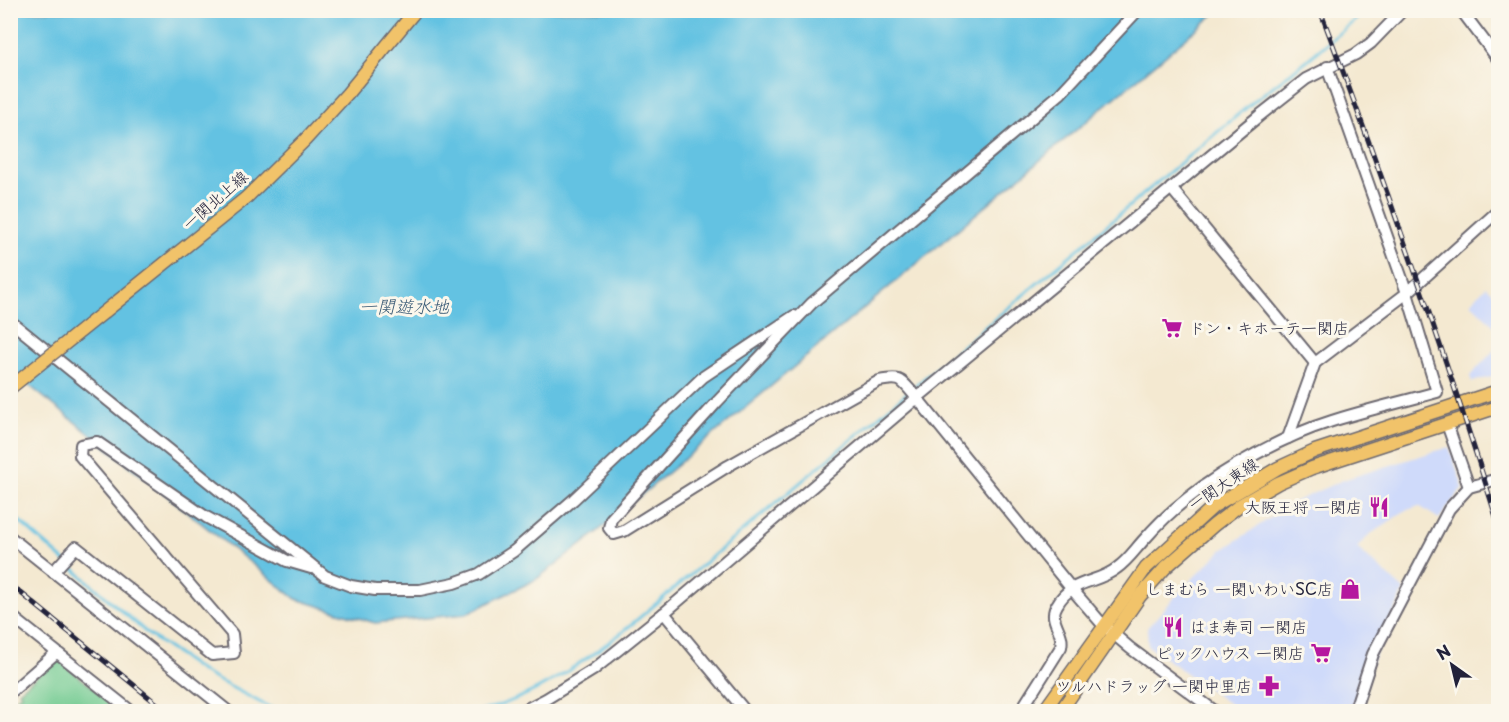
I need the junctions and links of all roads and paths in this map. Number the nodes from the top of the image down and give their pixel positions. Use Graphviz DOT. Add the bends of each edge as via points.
graph roads {
  1 [pos="416,10"];
  2 [pos="1137,10"];
  3 [pos="1403,10"];
  4 [pos="1461,10"];
  5 [pos="1498,59"];
  6 [pos="1327,67"];
  7 [pos="1172,188"];
  8 [pos="1498,211"];
  9 [pos="1407,293"];
  10 [pos="812,303"];
  11 [pos="10,321"];
  12 [pos="1315,363"];
  13 [pos="10,388"];
  14 [pos="1498,391"];
  15 [pos="916,396"];
  16 [pos="1498,407"];
  17 [pos="1447,423"];
  18 [pos="1288,438"];
  19 [pos="1498,479"];
  20 [pos="1469,487"];
  21 [pos="10,537"];
  22 [pos="56,569"];
  23 [pos="315,569"];
  24 [pos="1071,588"];
  25 [pos="664,614"];
  26 [pos="10,615"];
  27 [pos="1103,625"];
  28 [pos="1113,633"];
  29 [pos="56,653"];
  30 [pos="10,693"];
  31 [pos="132,711"];
  32 [pos="229,711"];
  33 [pos="521,711"];
  34 [pos="746,711"];
  35 [pos="1020,711"];
  36 [pos="1043,711"];
  37 [pos="1060,711"];
  38 [pos="1216,711"];
  39 [pos="1354,711"];
  1 -- 13 [label="main road, 一関北上線, bridge" via="326,117 246,198"];
  2 -- 10 [label="street" via="1060,94"];
  3 -- 6 [label="street" via="1371,44"];
  4 -- 5 [label="street"];
  6 -- 7 [label="street" via="1306,79"];
  6 -- 9 [label="street"];
  7 -- 12 [label="street"];
  7 -- 15 [label="street"];
  8 -- 9 [label="street"];
  9 -- 12 [label="street"];
  9 -- 18 [label="street" via="1437,392"];
  10 -- 15 [label="street" via="611,519 609,528 614,534 879,381 895,378"];
  10 -- 23 [label="street" via="703,377 573,500 514,551 479,574 420,590 375,590 351,586"];
  11 -- 23 [label="street"];
  12 -- 18 [label="street"];
  14 -- 27 [label="main road, 一関大東線" via="1315,451 1244,487 1214,506 1146,568"];
  15 -- 24 [label="street"];
  15 -- 25 [label="street"];
  16 -- 17 [label="main road, 一関大東線"];
  17 -- 20 [label="street"];
  17 -- 28 [label="main road, 一関大東線" via="1312,468 1240,505 1166,567"];
  18 -- 24 [label="street" via="1189,497 1110,574"];
  19 -- 20 [label="street"];
  20 -- 39 [label="street" via="1449,509 1373,654"];
  21 -- 22 [label="street"];
  22 -- 23 [label="street" via="76,548 212,655 234,653 232,634 80,456 81,446 97,442 206,517 287,561"];
  22 -- 32 [label="street"];
  24 -- 27 [label="street"];
  24 -- 35 [label="street" via="1053,613 1063,639 1061,647"];
  25 -- 33 [label="street" via="593,670"];
  25 -- 34 [label="street"];
  26 -- 29 [label="street"];
  27 -- 28 [label="street"];
  27 -- 36 [label="main road, 一関大東線"];
  28 -- 37 [label="main road, 一関大東線"];
  28 -- 38 [label="street"];
  29 -- 30 [label="street"];
  29 -- 31 [label="street"];
}
